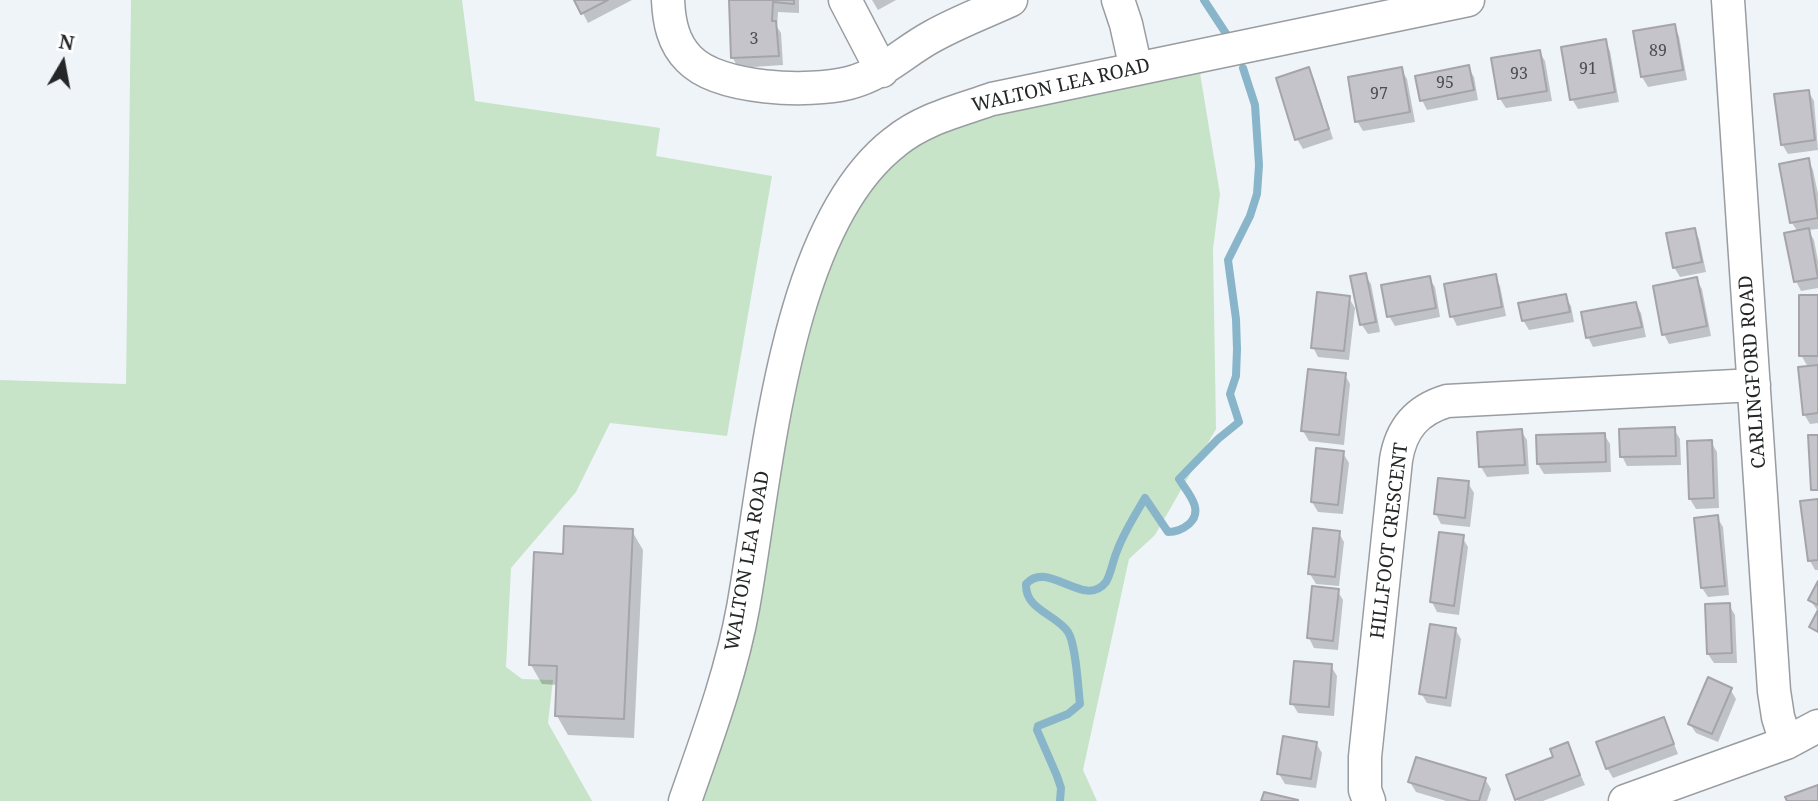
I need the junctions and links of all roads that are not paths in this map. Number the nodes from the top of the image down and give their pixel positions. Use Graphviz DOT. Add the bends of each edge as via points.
graph roads {
  1 [pos="668,0"];
  2 [pos="845,0"];
  3 [pos="1011,0"];
  4 [pos="1118,0"];
  5 [pos="1468,0"];
  6 [pos="1728,0"];
  7 [pos="1136,69"];
  8 [pos="882,71"];
  9 [pos="1754,385"];
  10 [pos="1818,726"];
  11 [pos="1786,743"];
  12 [pos="685,801"];
  13 [pos="1369,801"];
  14 [pos="1625,801"];
  1 -- 8 [label="street" via="675,40 688,58 717,76 815,88 849,83"];
  2 -- 8 [label="street"];
  3 -- 8 [label="street" via="932,36"];
  4 -- 7 [label="street"];
  5 -- 7 [label="street, WALTON LEA ROAD"];
  6 -- 9 [label="street, CARLINGFORD ROAD"];
  7 -- 12 [label="street, WALTON LEA ROAD" via="992,99 930,120 894,142 860,178 824,237 794,329 771,426 743,610 716,711"];
  9 -- 11 [label="street, CARLINGFORD ROAD" via="1774,691"];
  9 -- 13 [label="street, HILLFOOT CRESCENT" via="1447,401 1419,413 1399,447 1395,474 1365,757"];
  10 -- 11 [label="street"];
  11 -- 14 [label="street"];
}
